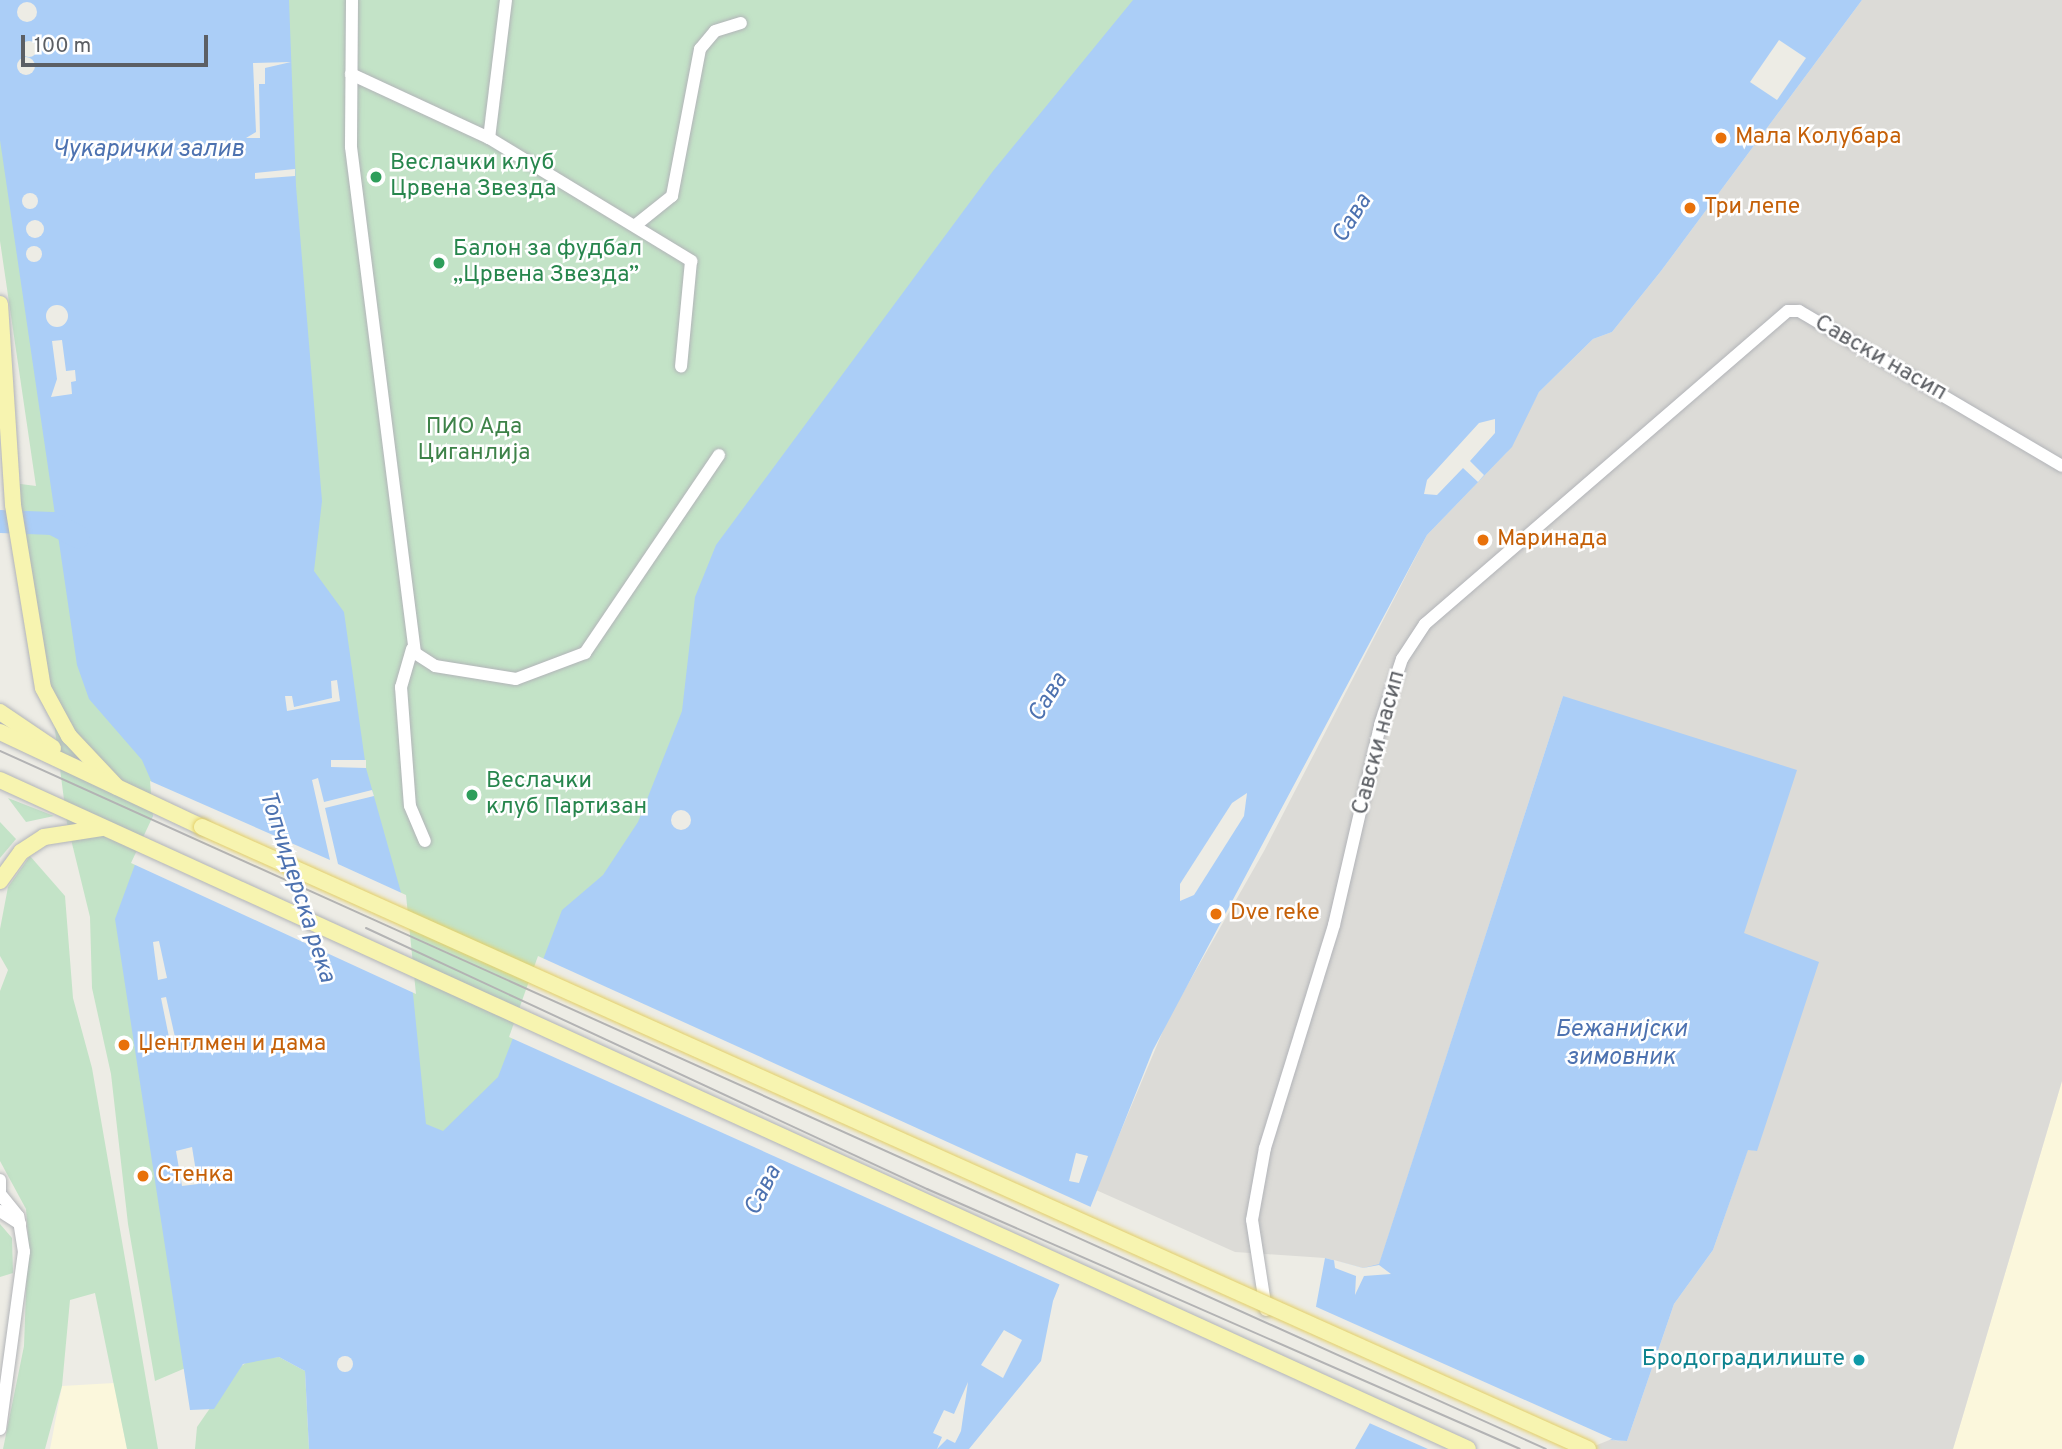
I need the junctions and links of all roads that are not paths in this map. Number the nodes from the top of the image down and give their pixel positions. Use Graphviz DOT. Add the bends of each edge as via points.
graph roads {
  1 [pos="352,0"];
  2 [pos="506,0"];
  3 [pos="741,23"];
  4 [pos="351,74"];
  5 [pos="489,138"];
  6 [pos="637,224"];
  7 [pos="0,304"];
  8 [pos="681,367"];
  9 [pos="719,455"];
  10 [pos="2062,466"];
  11 [pos="412,649"];
  12 [pos="0,712"];
  13 [pos="0,732"];
  14 [pos="74,766"];
  15 [pos="0,780"];
  16 [pos="117,787"];
  17 [pos="0,790"];
  18 [pos="23,790"];
  19 [pos="105,828"];
  20 [pos="425,841"];
  21 [pos="0,881"];
  22 [pos="0,1180"];
  23 [pos="1,1196"];
  24 [pos="0,1211"];
  25 [pos="21,1224"];
  26 [pos="1267,1313"];
  27 [pos="0,1429"];
  28 [pos="1468,1449"];
  29 [pos="1588,1449"];
  1 -- 4 [label="street"];
  2 -- 5 [label="street"];
  3 -- 6 [label="street" via="715,32 700,49 671,196"];
  4 -- 5 [label="street"];
  4 -- 11 [label="street" via="351,147"];
  5 -- 6 [label="street"];
  6 -- 8 [label="street" via="691,261"];
  7 -- 16 [label="main road" via="16,530 43,688 69,736"];
  9 -- 11 [label="street" via="585,653 516,679 435,666"];
  10 -- 26 [label="street, Савски насип" via="1798,311 1788,311 1425,624 1402,659 1380,725 1334,925 1265,1148 1252,1220"];
  11 -- 20 [label="street" via="401,687 410,806"];
  12 -- 14 [label="main road"];
  13 -- 14 [label="main road"];
  14 -- 16 [label="main road"];
  15 -- 18 [label="main road"];
  16 -- 29 [label="main road, bridge"];
  17 -- 18 [label="main road"];
  18 -- 19 [label="main road"];
  19 -- 21 [label="main road" via="44,837 21,852"];
  19 -- 28 [label="main road"];
  22 -- 23 [label="street"];
  23 -- 25 [label="street"];
  24 -- 25 [label="street"];
  25 -- 27 [label="street" via="19,1323"];
}
